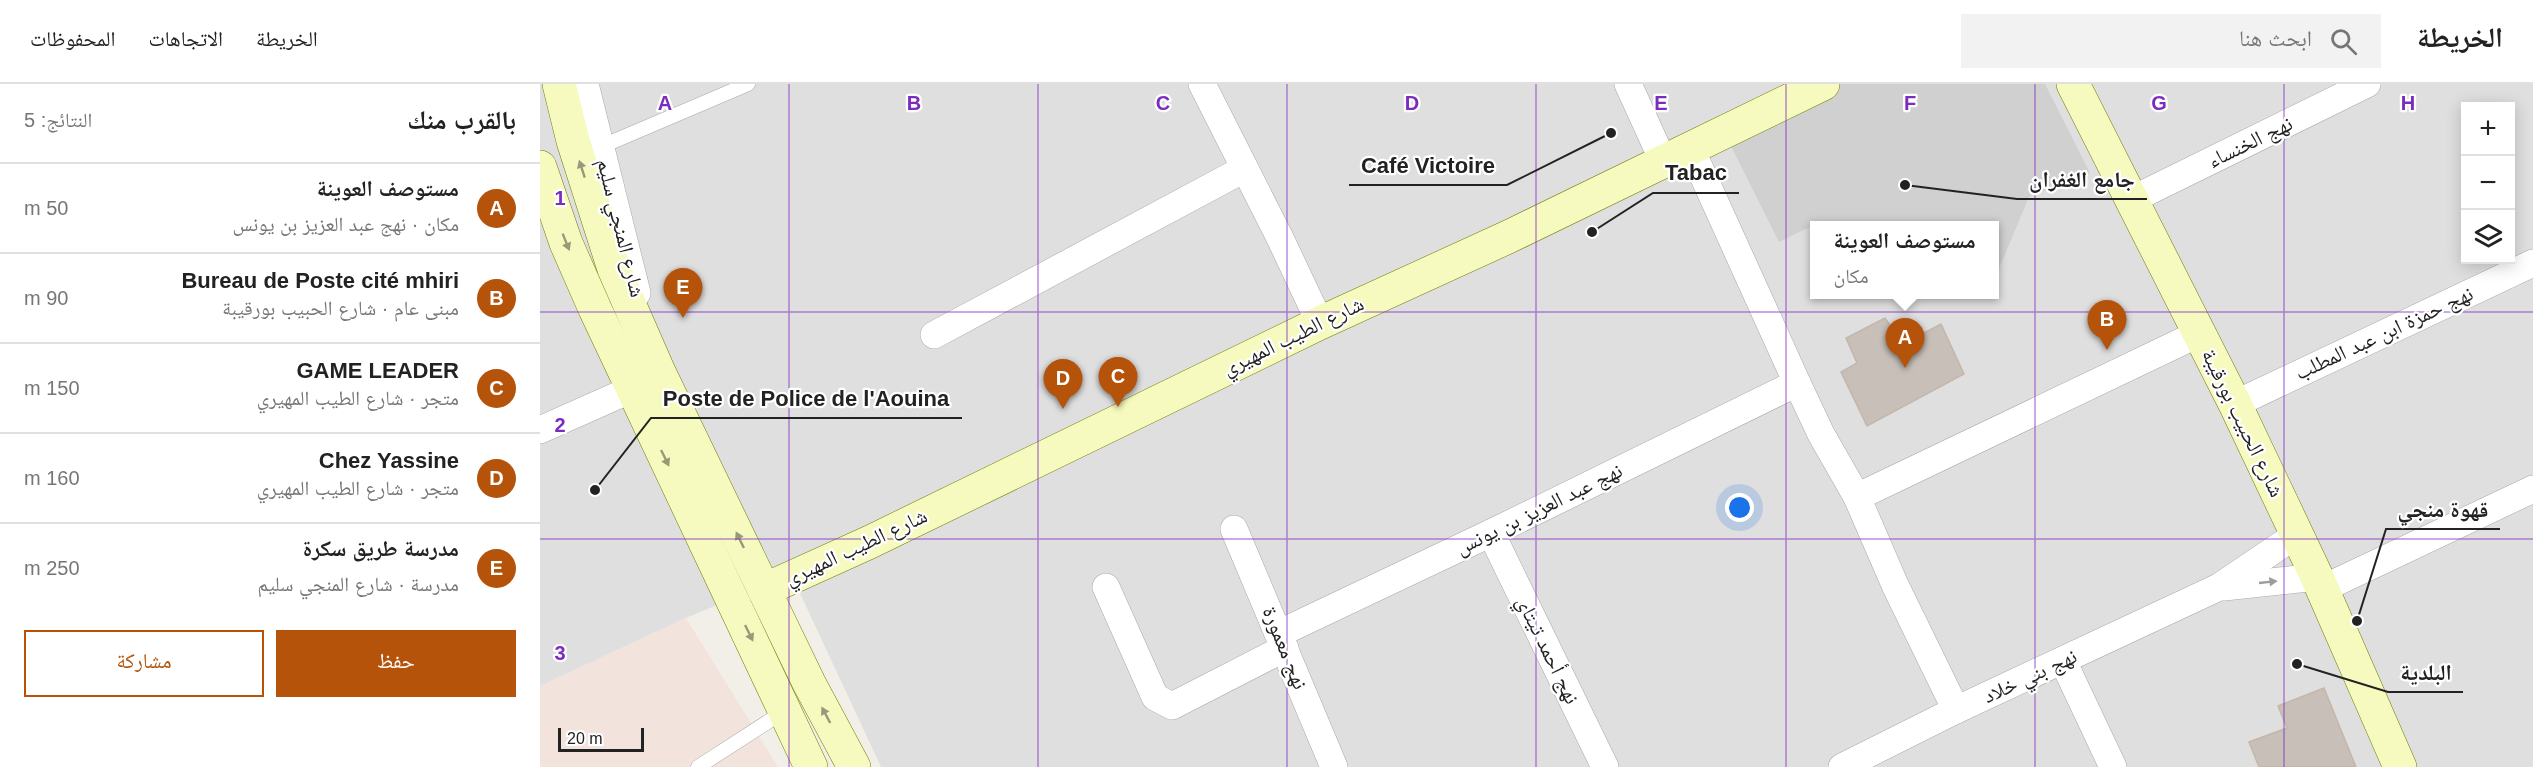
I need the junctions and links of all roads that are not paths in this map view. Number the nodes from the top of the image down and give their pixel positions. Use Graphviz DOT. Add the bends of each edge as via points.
graph roads {
  1 [pos="559,84"];
  2 [pos="585,84"];
  3 [pos="748,84"];
  4 [pos="1202,84"];
  5 [pos="1628,84"];
  6 [pos="1823,84"];
  7 [pos="2073,84"];
  8 [pos="2367,84"];
  9 [pos="600,147"];
  10 [pos="1678,156"];
  11 [pos="540,167"];
  12 [pos="1244,169"];
  13 [pos="2133,199"];
  14 [pos="2533,263"];
  15 [pos="1320,322"];
  16 [pos="2200,333"];
  17 [pos="934,335"];
  18 [pos="645,380"];
  19 [pos="1797,383"];
  20 [pos="2235,404"];
  21 [pos="540,430"];
  22 [pos="2533,489"];
  23 [pos="1857,497"];
  24 [pos="1234,529"];
  25 [pos="1491,533"];
  26 [pos="2296,535"];
  27 [pos="2319,583"];
  28 [pos="1106,587"];
  29 [pos="2220,587"];
  30 [pos="764,590"];
  31 [pos="1283,641"];
  32 [pos="2063,661"];
  33 [pos="1956,710"];
  34 [pos="783,712"];
  35 [pos="698,767"];
  36 [pos="811,767"];
  37 [pos="854,767"];
  38 [pos="1334,767"];
  39 [pos="1605,767"];
  40 [pos="1842,767"];
  41 [pos="2113,767"];
  42 [pos="2400,767"];
  18 -- 1 [label="street, one-way"];
  2 -- 9 [label="street, شارع المنجي سليم"];
  3 -- 9 [label="lane"];
  4 -- 12 [label="street"];
  5 -- 10 [label="street"];
  6 -- 10 [label="street, شارع الطيب المهيري"];
  7 -- 13 [label="street, شارع الحبيب بورقيبة"];
  8 -- 13 [label="street, نهج الخنساء"];
  9 -- 18 [label="street, شارع المنجي سليم"];
  10 -- 15 [label="street, شارع الطيب المهيري"];
  10 -- 19 [label="street"];
  11 -- 18 [label="street, one-way" via="566,243"];
  12 -- 15 [label="street"];
  12 -- 17 [label="street"];
  13 -- 16 [label="street, شارع الحبيب بورقيبة"];
  14 -- 20 [label="street, نهج حمزة ابن عبد المطلب"];
  15 -- 30 [label="street, شارع الطيب المهيري" via="881,537"];
  16 -- 20 [label="street, شارع الحبيب بورقيبة"];
  16 -- 23 [label="street"];
  18 -- 21 [label="street"];
  30 -- 18 [label="street, one-way"];
  18 -- 34 [label="street, one-way"];
  19 -- 23 [label="street"];
  19 -- 25 [label="street, نهج عبد العزيز بن يونس"];
  20 -- 26 [label="street, شارع الحبيب بورقيبة"];
  22 -- 27 [label="street, نهج بني خلاد"];
  23 -- 33 [label="street"];
  24 -- 31 [label="street, نهج معمورة"];
  25 -- 31 [label="street, نهج عبد العزيز بن يونس"];
  25 -- 39 [label="street, نهج أحمد تيتاي"];
  26 -- 27 [label="street, شارع الحبيب بورقيبة"];
  26 -- 29 [label="street, نهج بني خلاد"];
  29 -- 27 [label="street, نهج بني خلاد, one-way"];
  27 -- 42 [label="street, شارع الحبيب بورقيبة"];
  28 -- 31 [label="street, نهج عبد العزيز بن يونس" via="1155,697 1172,706"];
  29 -- 32 [label="street, نهج بني خلاد"];
  37 -- 30 [label="street, one-way"];
  31 -- 38 [label="street, نهج معمورة"];
  32 -- 33 [label="street, نهج بني خلاد"];
  32 -- 41 [label="street"];
  33 -- 40 [label="street, نهج بني خلاد"];
  34 -- 35 [label="lane"];
  34 -- 36 [label="street"];
}
